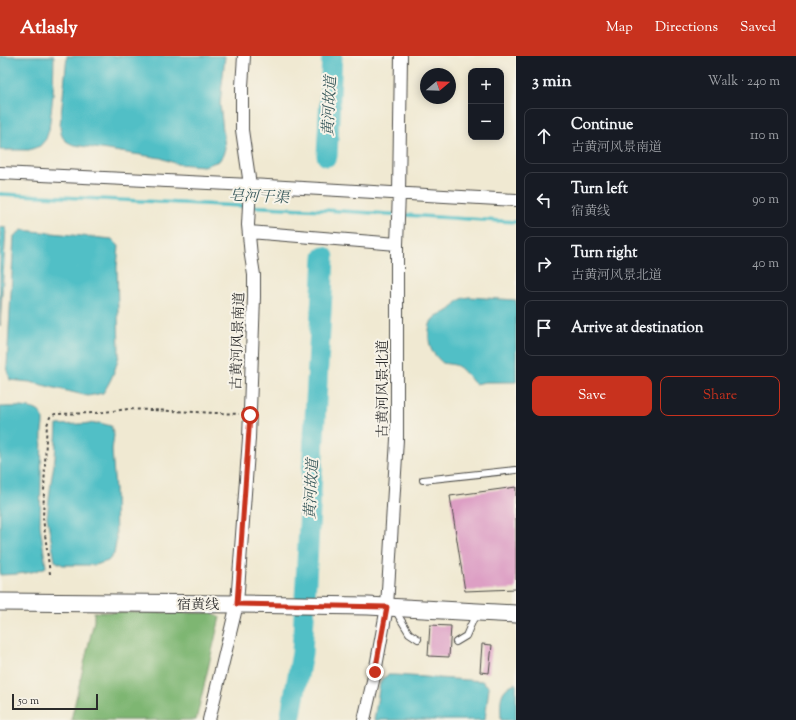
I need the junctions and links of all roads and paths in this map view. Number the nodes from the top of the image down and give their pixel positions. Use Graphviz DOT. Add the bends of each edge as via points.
graph roads {
  1 [pos="244,56"];
  2 [pos="400,56"];
  3 [pos="0,173"];
  4 [pos="250,185"];
  5 [pos="399,197"];
  6 [pos="516,200"];
  7 [pos="249,232"];
  8 [pos="397,240"];
  9 [pos="250,415"];
  10 [pos="516,470"];
  11 [pos="423,480"];
  12 [pos="50,574"];
  13 [pos="0,602"];
  14 [pos="238,604"];
  15 [pos="390,607"];
  16 [pos="477,612"];
  17 [pos="516,614"];
  18 [pos="418,640"];
  19 [pos="456,642"];
  20 [pos="209,720"];
  21 [pos="364,720"];
  1 -- 4 [label="street, 古黄河风景南道" via="242,130"];
  2 -- 5 [label="street, 古黄河风景北道"];
  3 -- 4 [label="street"];
  4 -- 5 [label="street"];
  4 -- 7 [label="street, 古黄河风景南道"];
  5 -- 6 [label="street"];
  5 -- 8 [label="street, 古黄河风景北道"];
  7 -- 8 [label="street"];
  7 -- 9 [label="street, 古黄河风景南道" via="254,275"];
  8 -- 15 [label="street, 古黄河风景北道" via="397,439"];
  9 -- 12 [label="path" via="128,409 55,414 50,417 46,439 43,518"];
  9 -- 14 [label="street, 古黄河风景南道"];
  10 -- 11 [label="lane"];
  13 -- 14 [label="main road, 宿黄线"];
  14 -- 15 [label="main road, 宿黄线"];
  14 -- 20 [label="street, 古黄河风景南道"];
  15 -- 16 [label="main road, 宿黄线"];
  15 -- 18 [label="lane" via="408,633"];
  15 -- 21 [label="street, 古黄河风景北道"];
  16 -- 17 [label="main road, 宿黄线"];
  16 -- 19 [label="lane" via="466,636"];
}
